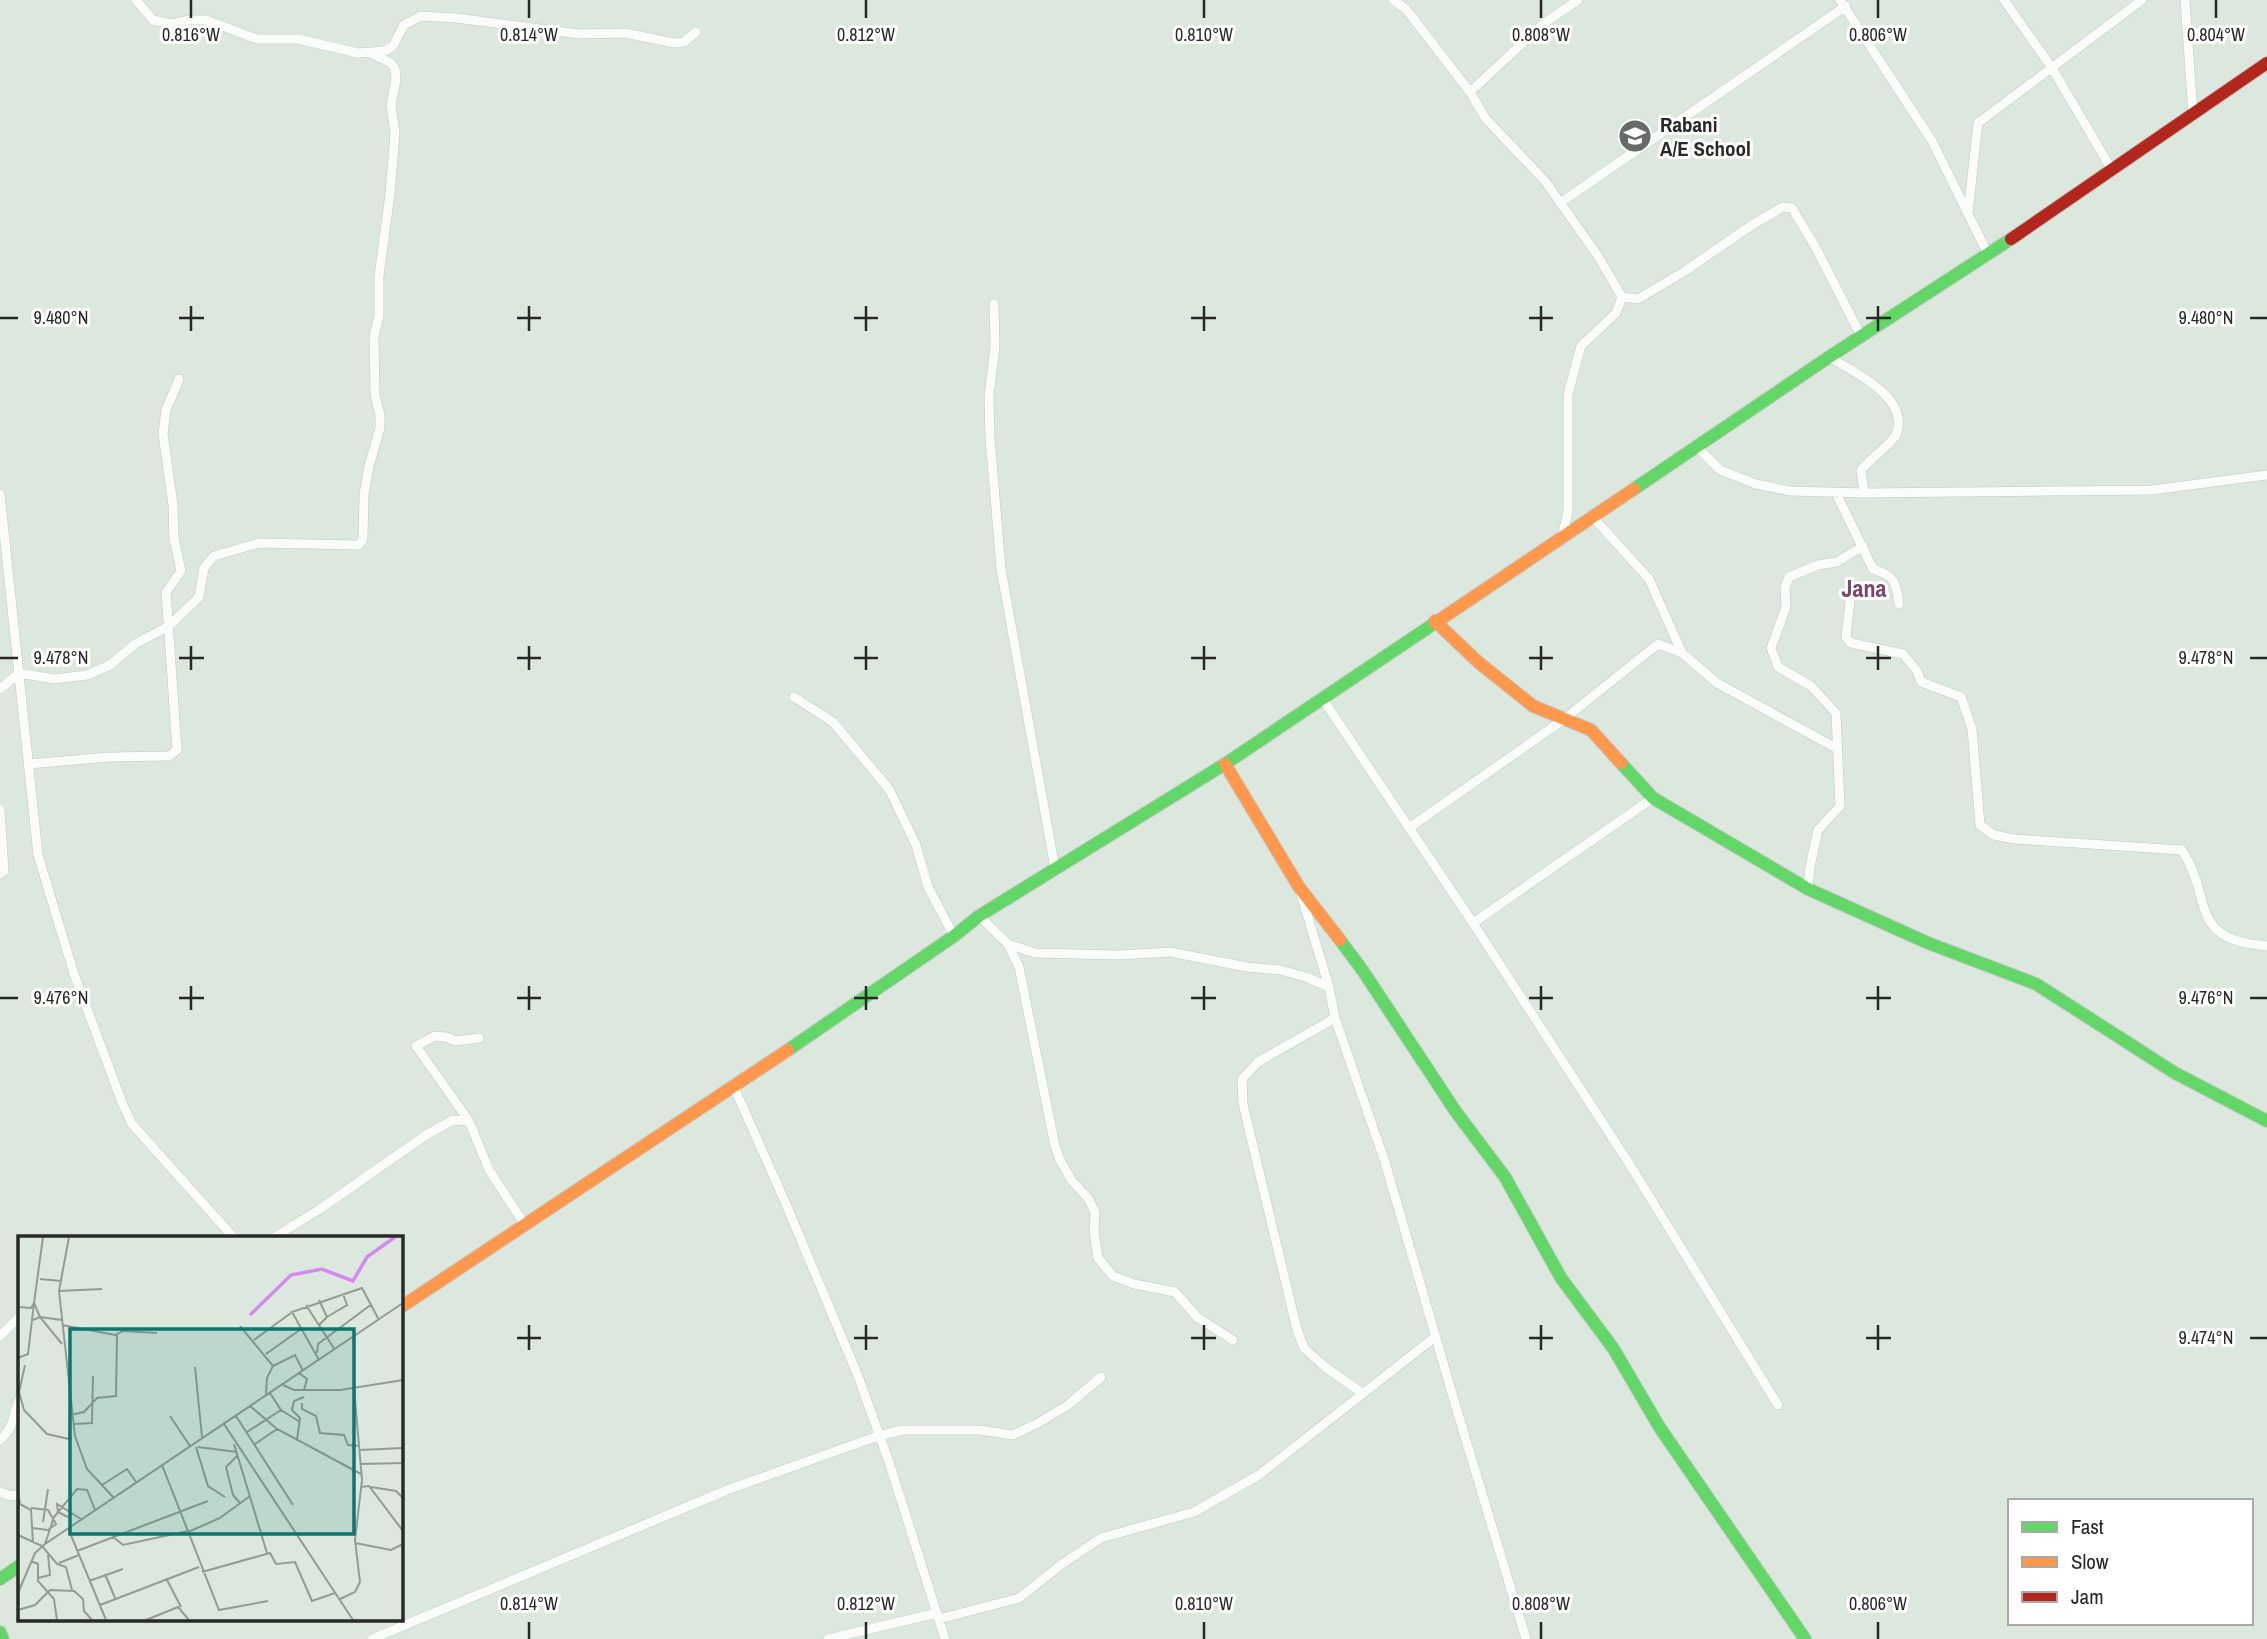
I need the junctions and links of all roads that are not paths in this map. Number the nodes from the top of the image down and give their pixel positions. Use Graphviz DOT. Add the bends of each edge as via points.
graph roads {
  1 [pos="136,0"];
  2 [pos="1392,0"];
  3 [pos="1578,0"];
  4 [pos="2004,0"];
  5 [pos="2142,0"];
  6 [pos="2185,0"];
  7 [pos="1843,3"];
  8 [pos="696,33"];
  9 [pos="372,54"];
  10 [pos="2267,64"];
  11 [pos="2052,68"];
  12 [pos="1470,92"];
  13 [pos="2193,114"];
  14 [pos="2112,170"];
  15 [pos="1560,203"];
  16 [pos="1968,213"];
  17 [pos="1988,254"];
  18 [pos="1622,297"];
  19 [pos="993,304"];
  20 [pos="1861,336"];
  21 [pos="1829,357"];
  22 [pos="179,379"];
  23 [pos="1696,446"];
  24 [pos="2267,475"];
  25 [pos="1836,493"];
  26 [pos="1864,493"];
  27 [pos="0,494"];
  28 [pos="1592,516"];
  29 [pos="1562,537"];
  30 [pos="1863,546"];
  31 [pos="1851,592"];
  32 [pos="1899,604"];
  33 [pos="1435,621"];
  34 [pos="169,626"];
  35 [pos="1682,653"];
  36 [pos="19,673"];
  37 [pos="0,690"];
  38 [pos="794,697"];
  39 [pos="1322,698"];
  40 [pos="1563,720"];
  41 [pos="1836,748"];
  42 [pos="29,764"];
  43 [pos="1225,764"];
  44 [pos="1653,798"];
  45 [pos="0,809"];
  46 [pos="1409,828"];
  47 [pos="1055,868"];
  48 [pos="0,874"];
  49 [pos="1298,887"];
  50 [pos="1808,890"];
  51 [pos="979,916"];
  52 [pos="1473,923"];
  53 [pos="954,936"];
  54 [pos="1007,944"];
  55 [pos="2267,946"];
  56 [pos="1329,987"];
  57 [pos="1335,1018"];
  58 [pos="479,1038"];
  59 [pos="734,1087"];
  60 [pos="469,1121"];
  61 [pos="2267,1121"];
  62 [pos="525,1224"];
  63 [pos="232,1236"];
  64 [pos="276,1236"];
  65 [pos="402,1306"];
  66 [pos="18,1318"];
  67 [pos="0,1336"];
  68 [pos="1435,1336"];
  69 [pos="1233,1340"];
  70 [pos="1101,1377"];
  71 [pos="1362,1393"];
  72 [pos="18,1402"];
  73 [pos="1778,1405"];
  74 [pos="878,1436"];
  75 [pos="0,1440"];
  76 [pos="0,1492"];
  77 [pos="18,1494"];
  78 [pos="18,1567"];
  79 [pos="0,1579"];
  80 [pos="938,1616"];
  81 [pos="0,1632"];
  82 [pos="3,1639"];
  83 [pos="372,1639"];
  84 [pos="828,1639"];
  85 [pos="945,1639"];
  86 [pos="1526,1639"];
  87 [pos="1805,1639"];
  1 -- 9 [label="street" via="153,20 171,24 206,20 257,39 298,39"];
  2 -- 12 [label="street" via="1406,9"];
  3 -- 12 [label="street" via="1543,24"];
  4 -- 11 [label="street"];
  5 -- 11 [label="street"];
  6 -- 13 [label="street"];
  7 -- 15 [label="street"];
  7 -- 16 [label="street" via="1932,141"];
  8 -- 9 [label="street" via="674,43 625,33 579,34 421,16 404,25 393,46"];
  9 -- 34 [label="street" via="391,62 396,80 391,105 395,133 374,336 380,428 364,494 363,539 359,545 259,543 214,556 204,568 199,597"];
  10 -- 13 [label="main road"];
  11 -- 14 [label="street"];
  11 -- 16 [label="street" via="1978,123"];
  12 -- 15 [label="street" via="1486,119"];
  13 -- 14 [label="main road"];
  14 -- 17 [label="main road"];
  15 -- 18 [label="street"];
  16 -- 17 [label="street"];
  17 -- 20 [label="main road"];
  18 -- 20 [label="street" via="1638,299 1752,225 1783,207 1792,208"];
  18 -- 29 [label="street" via="1616,313 1581,346 1568,394 1568,511"];
  19 -- 47 [label="street" via="990,438 1001,569"];
  20 -- 21 [label="main road"];
  21 -- 23 [label="main road"];
  21 -- 26 [label="street" via="1866,378 1893,401 1898,422 1895,437 1861,470"];
  22 -- 34 [label="street" via="166,410 163,434 181,571 166,592"];
  23 -- 25 [label="street" via="1720,470 1756,484"];
  23 -- 28 [label="main road"];
  24 -- 26 [label="street" via="2152,490"];
  25 -- 26 [label="street"];
  25 -- 30 [label="street"];
  27 -- 36 [label="street"];
  28 -- 29 [label="main road"];
  28 -- 35 [label="street" via="1649,579"];
  29 -- 33 [label="main road"];
  30 -- 32 [label="street" via="1873,569 1888,574 1896,584"];
  30 -- 41 [label="street" via="1838,562 1788,577 1786,607 1771,648 1778,667 1811,686 1836,713"];
  31 -- 55 [label="street" via="1846,637 1851,643 1903,654 1922,682 1961,698 1972,729 1980,825 1994,835 2014,839 2182,850 2193,867 2199,898 2213,929 2243,944"];
  33 -- 39 [label="main road"];
  33 -- 40 [label="main road" via="1533,706"];
  34 -- 36 [label="street" via="135,644 110,665 86,675 54,679"];
  34 -- 42 [label="street" via="177,750 169,756"];
  35 -- 40 [label="street" via="1658,644"];
  35 -- 41 [label="street" via="1717,682"];
  36 -- 37 [label="street"];
  36 -- 42 [label="street"];
  38 -- 53 [label="street" via="834,722 890,789 916,845 928,887"];
  39 -- 43 [label="main road"];
  39 -- 46 [label="street"];
  40 -- 44 [label="main road" via="1591,730"];
  40 -- 46 [label="street"];
  41 -- 50 [label="street" via="1840,806 1818,830"];
  42 -- 63 [label="street" via="38,855 74,974 123,1105 132,1124"];
  43 -- 47 [label="main road"];
  43 -- 49 [label="main road"];
  44 -- 50 [label="main road"];
  44 -- 52 [label="street"];
  45 -- 48 [label="street" via="4,871"];
  46 -- 52 [label="street"];
  47 -- 51 [label="main road"];
  49 -- 56 [label="street"];
  49 -- 87 [label="main road" via="1363,971 1505,1177 1561,1278 1614,1348 1660,1428"];
  50 -- 61 [label="main road" via="2036,984 2175,1073"];
  51 -- 53 [label="main road"];
  51 -- 54 [label="street"];
  52 -- 73 [label="street"];
  53 -- 59 [label="main road"];
  54 -- 56 [label="street" via="1035,953 1170,952 1280,970"];
  54 -- 69 [label="street" via="1019,967 1055,1146 1072,1181 1095,1212 1098,1258 1113,1276 1175,1292 1198,1318"];
  56 -- 57 [label="street"];
  57 -- 68 [label="street" via="1385,1162"];
  57 -- 71 [label="street" via="1258,1062 1242,1079 1243,1104 1300,1339 1325,1367"];
  58 -- 60 [label="street" via="456,1041 435,1036 416,1046"];
  59 -- 62 [label="main road"];
  59 -- 74 [label="street" via="858,1376"];
  60 -- 62 [label="street" via="489,1170"];
  60 -- 64 [label="street" via="453,1120 426,1135"];
  62 -- 65 [label="main road"];
  66 -- 67 [label="street"];
  68 -- 71 [label="street"];
  68 -- 86 [label="street"];
  70 -- 74 [label="street" via="1068,1405 1013,1435 904,1430"];
  71 -- 80 [label="street" via="1259,1475 1194,1512 1101,1538 1019,1598"];
  72 -- 75 [label="street" via="14,1423"];
  74 -- 80 [label="street"];
  74 -- 83 [label="street" via="727,1490"];
  76 -- 77 [label="street"];
  78 -- 79 [label="main road"];
  80 -- 84 [label="street"];
  80 -- 85 [label="street"];
  81 -- 82 [label="main road"];
}
